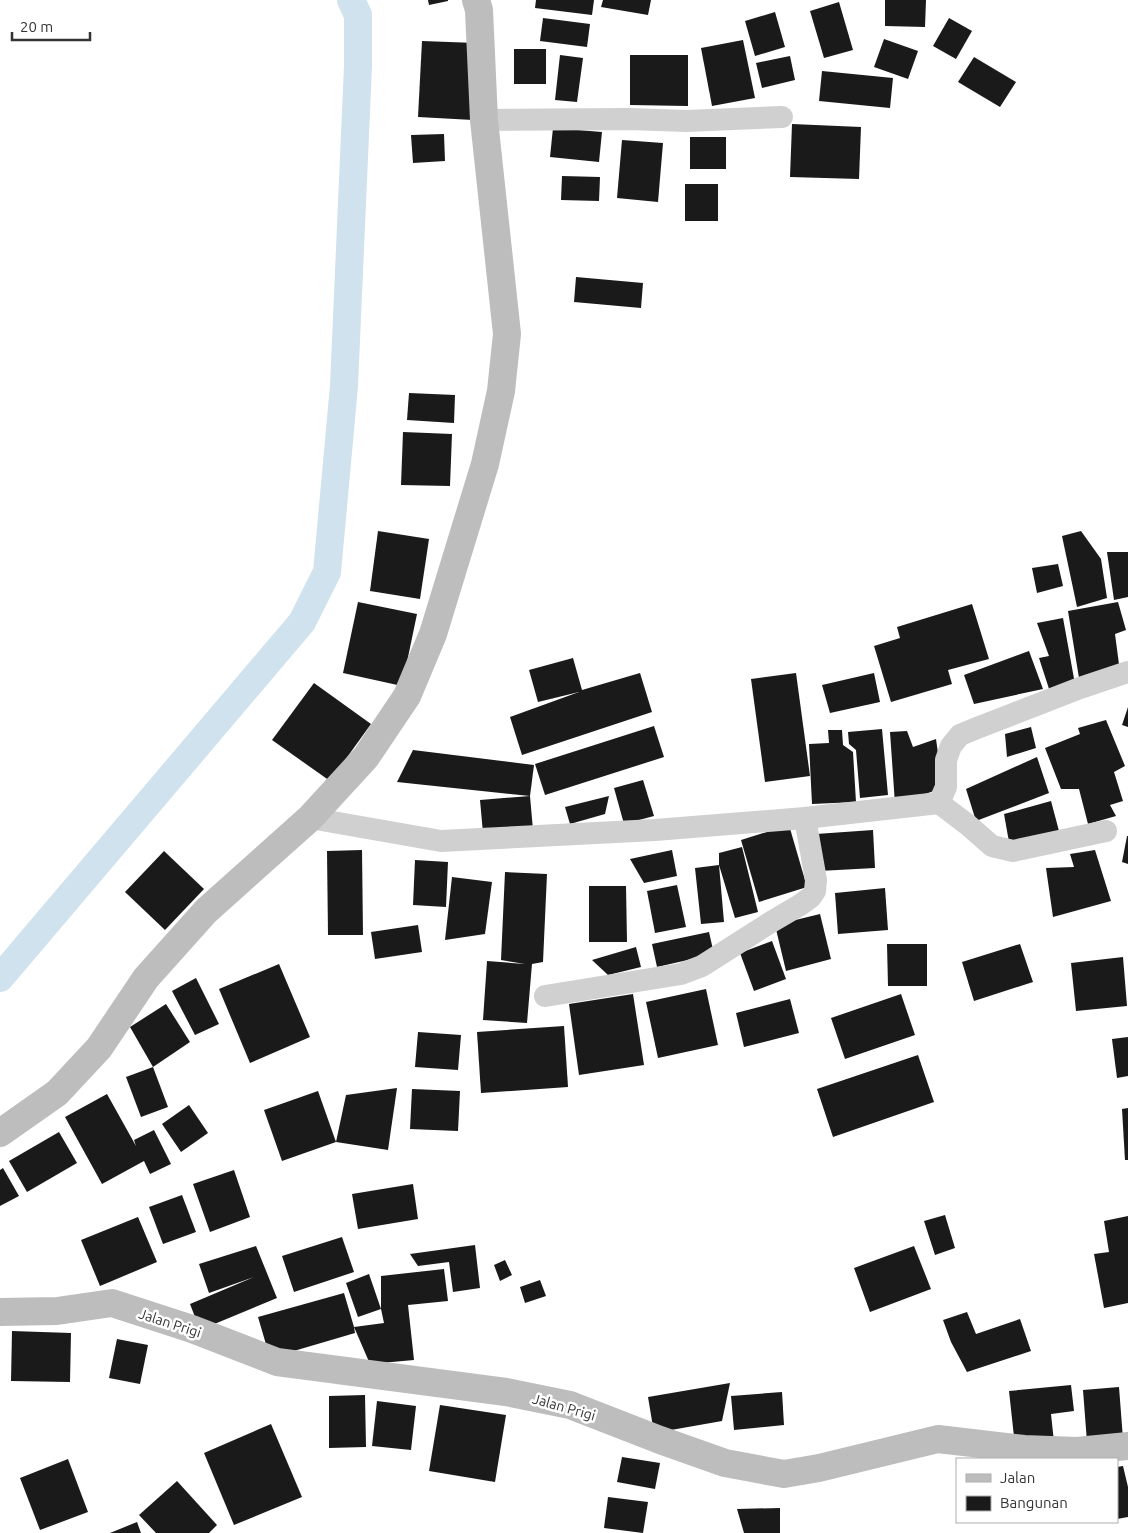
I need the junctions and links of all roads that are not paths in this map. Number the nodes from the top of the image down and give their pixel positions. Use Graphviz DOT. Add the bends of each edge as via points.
graph roads {
  1 [pos="476,0"];
  2 [pos="782,117"];
  3 [pos="484,120"];
  4 [pos="1128,672"];
  5 [pos="939,803"];
  6 [pos="310,818"];
  7 [pos="804,818"];
  8 [pos="1106,831"];
  9 [pos="544,996"];
  10 [pos="0,1133"];
  11 [pos="0,1312"];
  12 [pos="1128,1446"];
  1 -- 3 [label="main road"];
  2 -- 3 [label="street" via="686,121"];
  3 -- 6 [label="main road" via="507,334 501,391 485,464 433,634 407,696 366,757"];
  4 -- 5 [label="street" via="960,736 950,746 946,760 946,786"];
  5 -- 7 [label="street"];
  5 -- 8 [label="street" via="992,846 1013,851"];
  6 -- 7 [label="street" via="441,841 656,830"];
  6 -- 10 [label="main road" via="206,911 146,978 99,1048 57,1093"];
  7 -- 9 [label="street" via="816,880 815,891 800,905 702,966 681,974"];
  11 -- 12 [label="main road, Jalan Prigi" via="57,1311 112,1303 278,1362 506,1392 570,1406 725,1463 784,1474 938,1439 1024,1449 1077,1450"];
}
